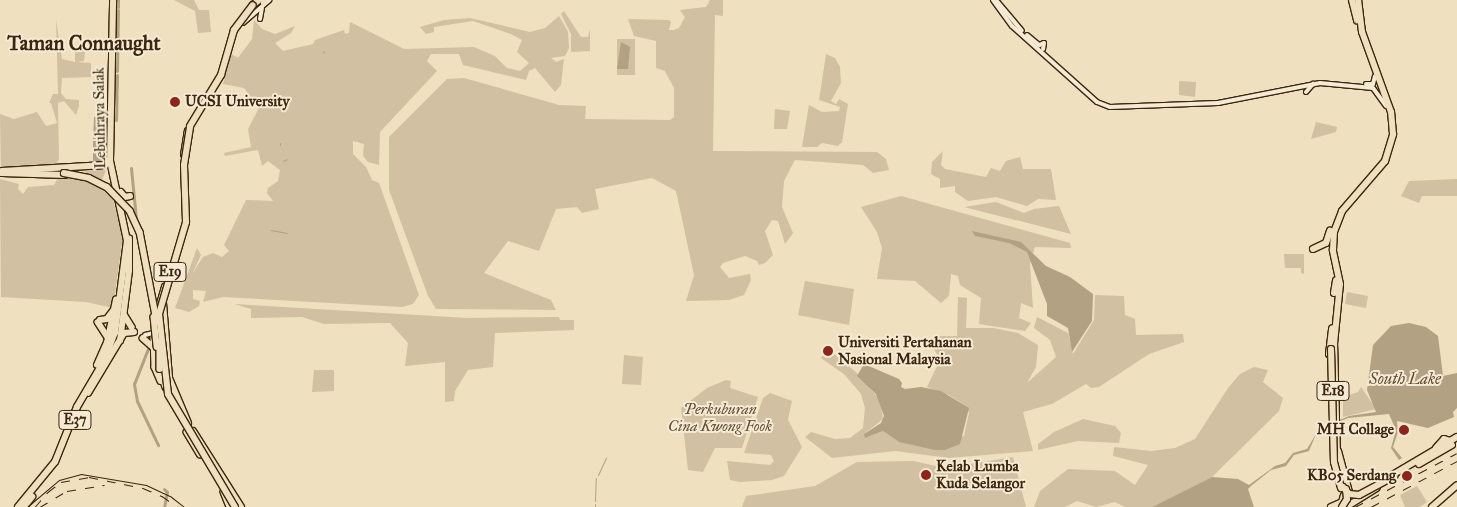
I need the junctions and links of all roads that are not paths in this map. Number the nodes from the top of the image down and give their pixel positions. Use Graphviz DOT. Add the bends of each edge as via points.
graph roads {
  1 [pos="114,0"];
  2 [pos="995,0"];
  3 [pos="1355,0"];
  4 [pos="1362,0"];
  5 [pos="259,3"];
  6 [pos="249,16"];
  7 [pos="1368,49"];
  8 [pos="1375,76"];
  9 [pos="1307,83"];
  10 [pos="1315,84"];
  11 [pos="1300,86"];
  12 [pos="1387,103"];
  13 [pos="1142,106"];
  14 [pos="1396,128"];
  15 [pos="110,161"];
  16 [pos="71,166"];
  17 [pos="1,172"];
  18 [pos="112,172"];
  19 [pos="121,192"];
  20 [pos="130,196"];
  21 [pos="185,206"];
  22 [pos="181,211"];
  23 [pos="1332,229"];
  24 [pos="128,240"];
  25 [pos="1332,257"];
  26 [pos="1336,280"];
  27 [pos="1334,293"];
  28 [pos="115,307"];
  29 [pos="125,312"];
  30 [pos="1333,324"];
  31 [pos="156,331"];
  32 [pos="144,336"];
  33 [pos="120,341"];
  34 [pos="107,343"];
  35 [pos="154,348"];
  36 [pos="159,369"];
  37 [pos="161,381"];
  38 [pos="84,397"];
  39 [pos="172,398"];
  40 [pos="1335,418"];
  41 [pos="1335,429"];
  42 [pos="1456,442"];
  43 [pos="1337,448"];
  44 [pos="1412,467"];
  45 [pos="1457,485"];
  46 [pos="1457,489"];
  47 [pos="1374,490"];
  48 [pos="1362,492"];
  49 [pos="1337,506"];
  50 [pos="18,507"];
  51 [pos="24,507"];
  52 [pos="234,507"];
  53 [pos="1346,507"];
  54 [pos="1432,507"];
  55 [pos="1436,507"];
  1 -- 15 [label="highway, Lebuhraya Salak / E37"];
  1 -- 19 [label="highway, Lebuhraya Salak / E37" via="113,149"];
  2 -- 13 [label="main road" via="1015,24 1101,102"];
  2 -- 13 [label="main road" via="1012,26 1091,100 1110,107"];
  3 -- 7 [label="highway, E18"];
  3 -- 8 [label="highway, E18" via="1357,20"];
  4 -- 7 [label="highway"];
  5 -- 6 [label="main road"];
  5 -- 6 [label="main road"];
  5 -- 6 [label="main road" via="259,20"];
  5 -- 52 [label="highway, E19, bridge" via="234,30 221,75 190,126 184,165 186,222 159,306 168,394"];
  6 -- 21 [label="main road" via="231,32 217,80 187,130 183,150"];
  6 -- 39 [label="main road" via="234,34 222,76 198,114 188,139 186,228 162,302 166,380"];
  7 -- 12 [label="highway, E18"];
  8 -- 9 [label="main road" via="1370,85"];
  8 -- 12 [label="highway, E18"];
  9 -- 10 [label="main road"];
  9 -- 11 [label="main road"];
  9 -- 13 [label="main road" via="1214,102"];
  10 -- 11 [label="main road" via="1306,93"];
  10 -- 12 [label="main road" via="1373,88"];
  11 -- 13 [label="main road" via="1218,103"];
  12 -- 14 [label="highway"];
  12 -- 23 [label="highway, E18" via="1391,126 1385,155 1340,210"];
  12 -- 30 [label="highway, E18" via="1394,126 1388,156 1345,208 1335,227 1333,250 1340,284"];
  15 -- 16 [label="highway" via="105,165"];
  15 -- 18 [label="highway, Lebuhraya Salak / E37"];
  16 -- 17 [label="highway"];
  16 -- 18 [label="highway" via="106,168"];
  17 -- 36 [label="highway, bridge" via="89,178 107,187 126,206 138,225 158,325"];
  18 -- 24 [label="highway, Lebuhraya Salak / E37"];
  19 -- 20 [label="highway" via="125,197"];
  19 -- 24 [label="highway, Lebuhraya Salak / E37"];
  21 -- 22 [label="main road"];
  21 -- 31 [label="main road" via="185,223 158,307"];
  23 -- 25 [label="highway, E18"];
  23 -- 25 [label="highway" via="1326,244 1313,249 1326,247"];
  24 -- 28 [label="highway"];
  24 -- 29 [label="highway"];
  24 -- 38 [label="highway, Lebuhraya Salak / E37" via="116,333"];
  25 -- 26 [label="highway, E18"];
  26 -- 27 [label="highway"];
  26 -- 30 [label="highway, E18"];
  28 -- 34 [label="highway"];
  28 -- 34 [label="highway" via="110,316 99,321 106,331"];
  29 -- 33 [label="highway"];
  29 -- 33 [label="highway" via="133,330 126,332"];
  30 -- 40 [label="highway, E18"];
  30 -- 40 [label="highway" via="1331,391"];
  30 -- 41 [label="highway, E18, bridge"];
  31 -- 32 [label="main road"];
  31 -- 35 [label="highway"];
  32 -- 35 [label="highway"];
  33 -- 38 [label="highway"];
  34 -- 38 [label="highway"];
  35 -- 37 [label="highway" via="156,371"];
  36 -- 37 [label="highway"];
  36 -- 39 [label="highway"];
  37 -- 52 [label="highway" via="193,442"];
  38 -- 50 [label="highway, Lebuhraya Salak / E37" via="55,462"];
  38 -- 51 [label="highway, Lebuhraya Salak / E37" via="56,467"];
  39 -- 52 [label="highway" via="228,489"];
  40 -- 41 [label="highway, E18"];
  41 -- 43 [label="highway, E18"];
  41 -- 44 [label="highway, bridge" via="1337,469 1349,494 1361,495"];
  41 -- 49 [label="highway, bridge" via="1334,465 1343,496"];
  42 -- 44 [label="highway"];
  42 -- 44 [label="highway"];
  42 -- 48 [label="highway" via="1444,439 1431,452"];
  43 -- 48 [label="highway" via="1348,491 1354,494"];
  43 -- 49 [label="highway, bridge" via="1339,472 1347,495"];
  44 -- 47 [label="highway"];
  45 -- 54 [label="highway"];
  46 -- 55 [label="highway"];
  47 -- 49 [label="highway"];
  47 -- 53 [label="highway"];
  48 -- 49 [label="highway"];
}
